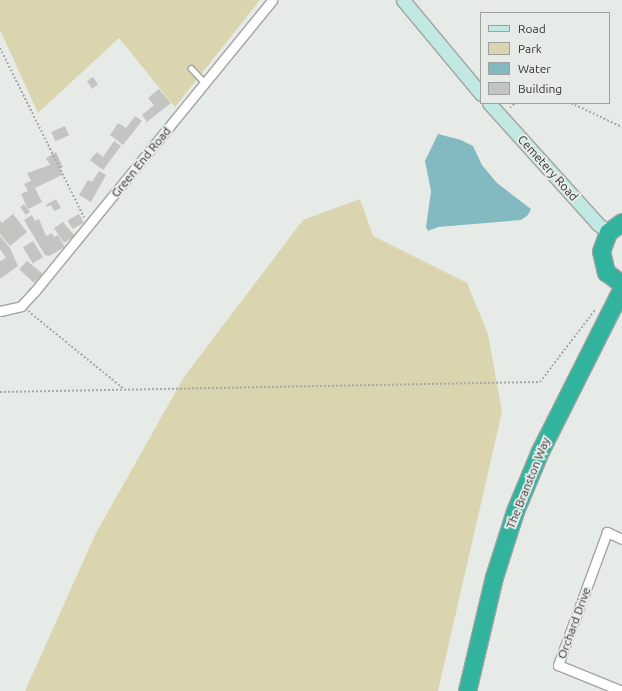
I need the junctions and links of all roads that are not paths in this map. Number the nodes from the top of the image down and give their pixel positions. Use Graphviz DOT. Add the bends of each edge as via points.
graph roads {
  1 [pos="272,0"];
  2 [pos="403,0"];
  3 [pos="191,68"];
  4 [pos="205,83"];
  5 [pos="480,93"];
  6 [pos="490,104"];
  7 [pos="615,227"];
  8 [pos="622,284"];
  9 [pos="622,288"];
  10 [pos="0,311"];
  11 [pos="622,539"];
  12 [pos="467,691"];
  13 [pos="622,691"];
  1 -- 4 [label="street, Green End Road"];
  2 -- 5 [label="main road"];
  3 -- 4 [label="lane"];
  4 -- 10 [label="street, Green End Road" via="89,227 21,306"];
  6 -- 7 [label="main road, Cemetery Road" via="598,224"];
  7 -- 8 [label="highway" via="602,246 602,262 606,272"];
  9 -- 12 [label="highway, The Branston Way" via="540,451 515,511 494,576"];
  11 -- 13 [label="street, Orchard Drive" via="607,532 558,665"];
}
